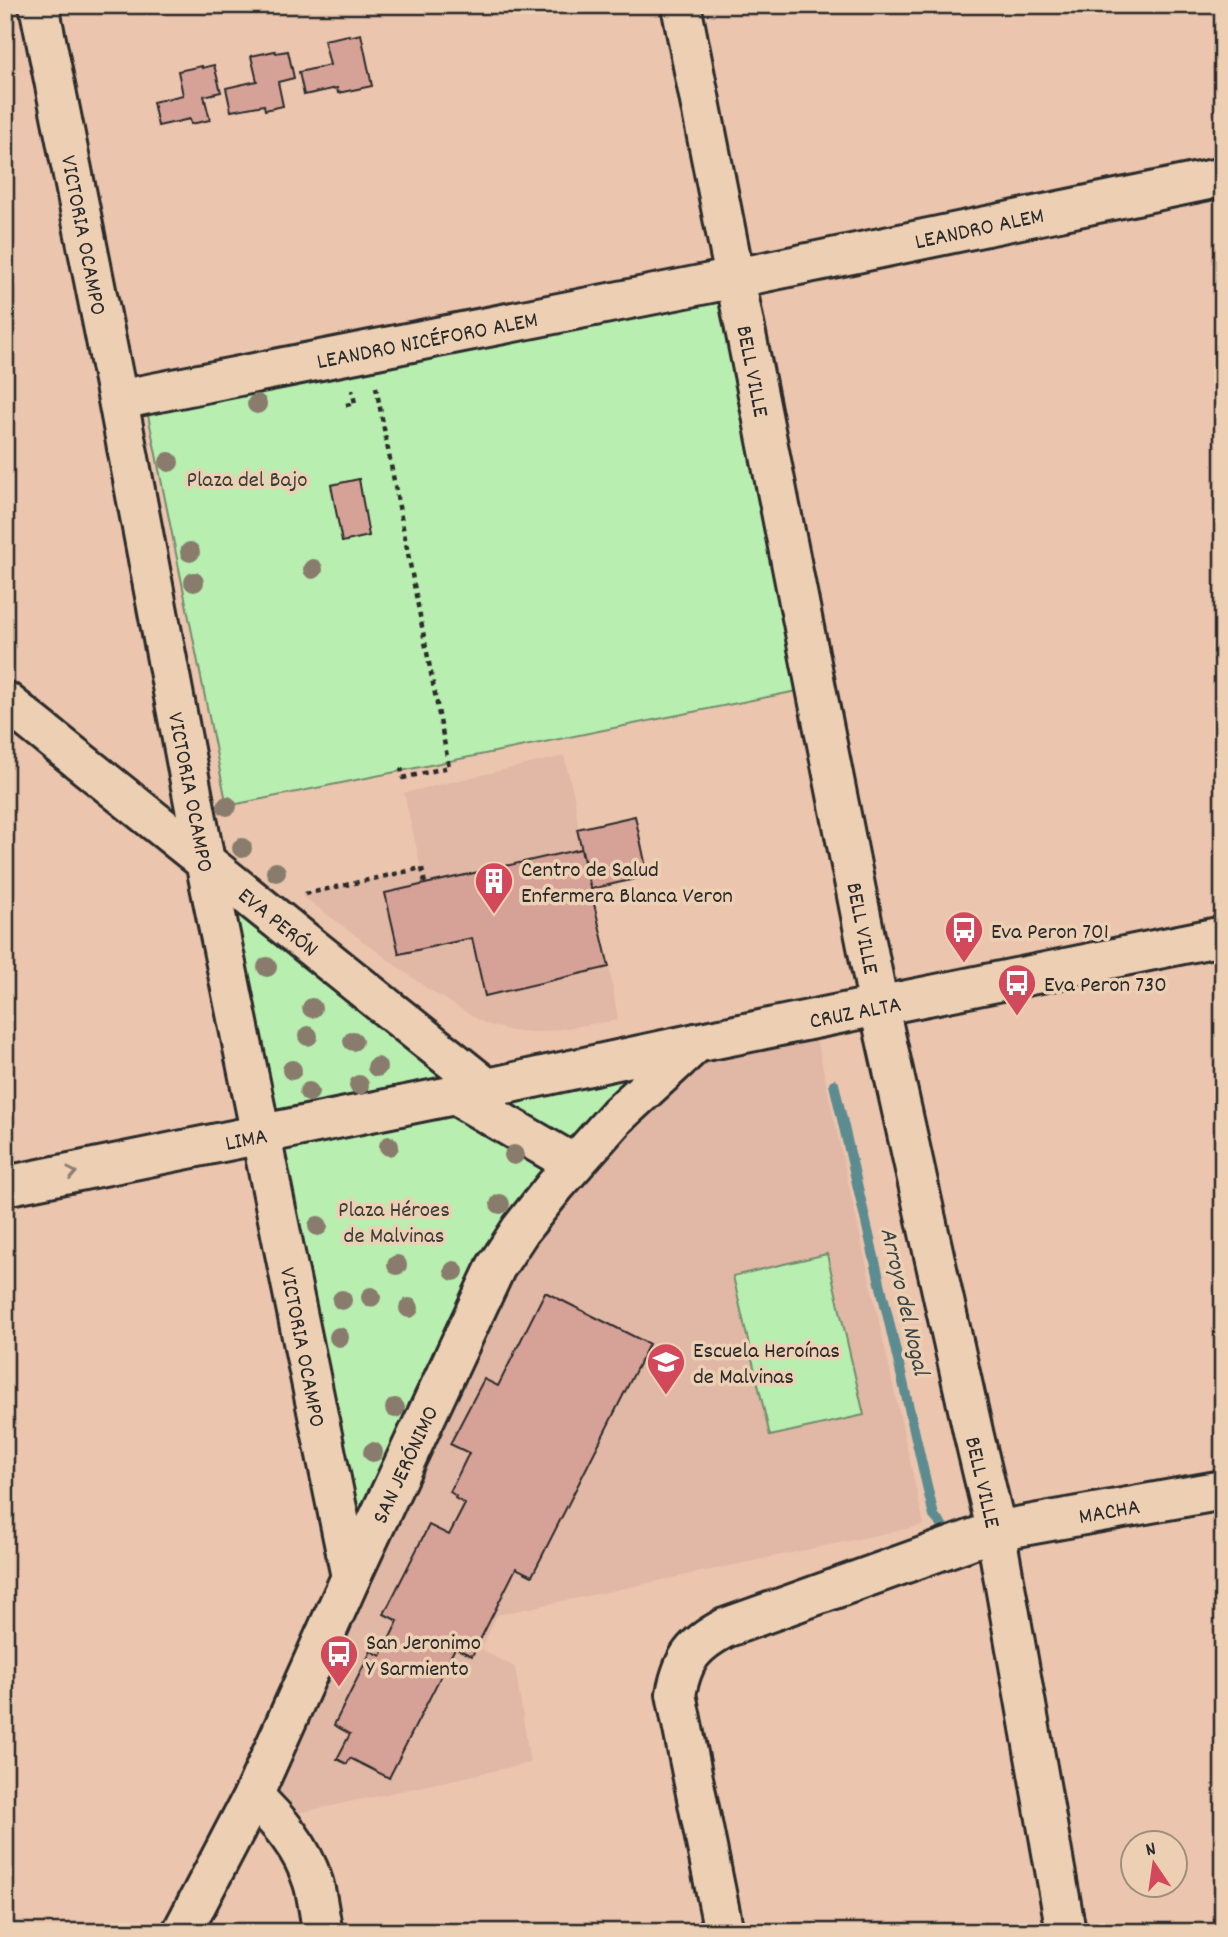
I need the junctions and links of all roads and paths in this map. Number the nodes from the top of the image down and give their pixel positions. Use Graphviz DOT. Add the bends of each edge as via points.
graph roads {
  1 [pos="39,5"];
  2 [pos="681,5"];
  3 [pos="1223,177"];
  4 [pos="736,278"];
  5 [pos="376,385"];
  6 [pos="118,400"];
  7 [pos="5,701"];
  8 [pos="401,768"];
  9 [pos="205,861"];
  10 [pos="425,884"];
  11 [pos="260,904"];
  12 [pos="1223,936"];
  13 [pos="879,1007"];
  14 [pos="695,1043"];
  15 [pos="471,1092"];
  16 [pos="261,1135"];
  17 [pos="574,1164"];
  18 [pos="5,1186"];
  19 [pos="1223,1490"];
  20 [pos="995,1531"];
  21 [pos="351,1577"];
  22 [pos="253,1796"];
  23 [pos="182,1932"];
  24 [pos="323,1932"];
  25 [pos="724,1932"];
  26 [pos="1066,1932"];
  1 -- 6 [label="street, VICTORIA OCAMPO"];
  2 -- 4 [label="street, BELL VILLE"];
  3 -- 4 [label="street, LEANDRO ALEM"];
  4 -- 6 [label="street, LEANDRO NICÉFORO ALEM"];
  4 -- 13 [label="street, BELL VILLE"];
  5 -- 8 [label="path" via="449,767 403,778"];
  6 -- 9 [label="street, VICTORIA OCAMPO"];
  7 -- 9 [label="street, EVA PERÓN"];
  9 -- 11 [label="street, EVA PERÓN"];
  9 -- 16 [label="street, VICTORIA OCAMPO"];
  10 -- 11 [label="path" via="422,868"];
  11 -- 15 [label="street, EVA PERÓN"];
  12 -- 13 [label="street, CRUZ ALTA"];
  13 -- 14 [label="street, CRUZ ALTA"];
  13 -- 20 [label="street, BELL VILLE"];
  14 -- 15 [label="street, CRUZ ALTA"];
  14 -- 17 [label="street, SAN JERÓNIMO" via="618,1115"];
  15 -- 16 [label="street, LIMA"];
  15 -- 17 [label="street, EVA PERÓN"];
  18 -- 16 [label="street, LIMA, one-way"];
  16 -- 21 [label="street, VICTORIA OCAMPO"];
  17 -- 21 [label="street, SAN JERÓNIMO" via="496,1267"];
  19 -- 20 [label="street, MACHA"];
  20 -- 25 [label="street, MACHA" via="724,1628 702,1640 688,1657 676,1694"];
  20 -- 26 [label="street, BELL VILLE"];
  21 -- 22 [label="street, SAN JERÓNIMO"];
  22 -- 23 [label="street, SAN JERÓNIMO"];
  22 -- 24 [label="street" via="296,1844 313,1882"];
}
